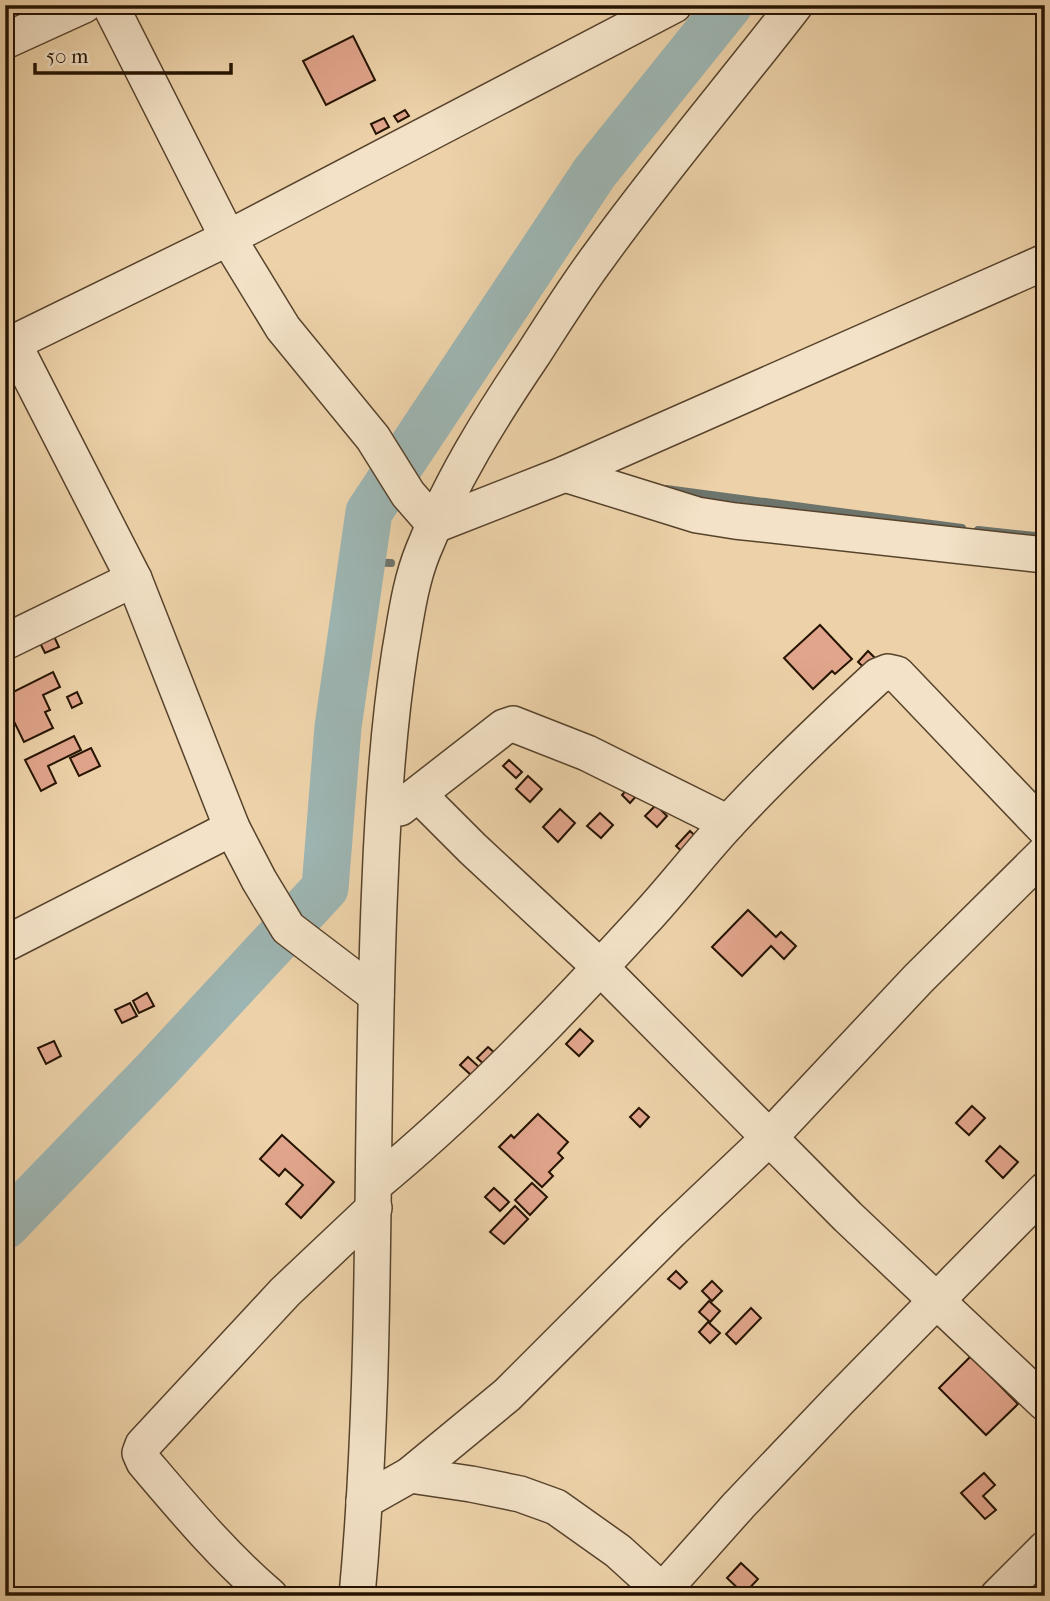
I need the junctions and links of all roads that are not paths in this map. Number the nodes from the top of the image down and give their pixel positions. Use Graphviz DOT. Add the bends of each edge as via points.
graph roads {
  1 [pos="84,5"];
  2 [pos="110,5"];
  3 [pos="674,5"];
  4 [pos="795,5"];
  5 [pos="5,41"];
  6 [pos="228,239"];
  7 [pos="1045,262"];
  8 [pos="9,345"];
  9 [pos="565,474"];
  10 [pos="435,525"];
  11 [pos="1045,555"];
  12 [pos="134,579"];
  13 [pos="5,642"];
  14 [pos="419,795"];
  15 [pos="383,820"];
  16 [pos="728,822"];
  17 [pos="232,828"];
  18 [pos="1045,829"];
  19 [pos="1045,853"];
  20 [pos="5,944"];
  21 [pos="600,967"];
  22 [pos="376,995"];
  23 [pos="768,1139"];
  24 [pos="1045,1190"];
  25 [pos="374,1196"];
  26 [pos="936,1300"];
  27 [pos="1045,1404"];
  28 [pos="410,1475"];
  29 [pos="365,1501"];
  30 [pos="1045,1549"];
  31 [pos="660,1593"];
  32 [pos="270,1596"];
  33 [pos="357,1596"];
  34 [pos="998,1596"];
  1 -- 5 [label="street"];
  2 -- 6 [label="street"];
  3 -- 6 [label="street"];
  4 -- 10 [label="street" via="598,257 486,425"];
  6 -- 8 [label="street"];
  6 -- 10 [label="street" via="283,328 373,438 408,494"];
  7 -- 9 [label="street"];
  8 -- 12 [label="street"];
  9 -- 10 [label="street"];
  9 -- 11 [label="street" via="697,515"];
  10 -- 15 [label="street" via="414,575 407,606"];
  12 -- 13 [label="street"];
  12 -- 17 [label="street"];
  14 -- 15 [label="street"];
  14 -- 16 [label="street" via="513,724 587,753"];
  14 -- 21 [label="street"];
  15 -- 22 [label="street"];
  16 -- 18 [label="street" via="802,746 888,672 897,674"];
  16 -- 21 [label="street"];
  17 -- 20 [label="street"];
  17 -- 22 [label="street" via="288,928"];
  19 -- 23 [label="street" via="918,979"];
  21 -- 23 [label="street"];
  21 -- 25 [label="street"];
  22 -- 25 [label="street"];
  23 -- 26 [label="street"];
  23 -- 28 [label="street" via="507,1395"];
  24 -- 26 [label="street"];
  25 -- 29 [label="street"];
  25 -- 32 [label="street" via="140,1452 196,1524"];
  26 -- 27 [label="street"];
  26 -- 31 [label="street"];
  28 -- 29 [label="street"];
  28 -- 31 [label="street" via="520,1494 556,1507 618,1551"];
  29 -- 33 [label="street"];
  30 -- 34 [label="street"];
}
